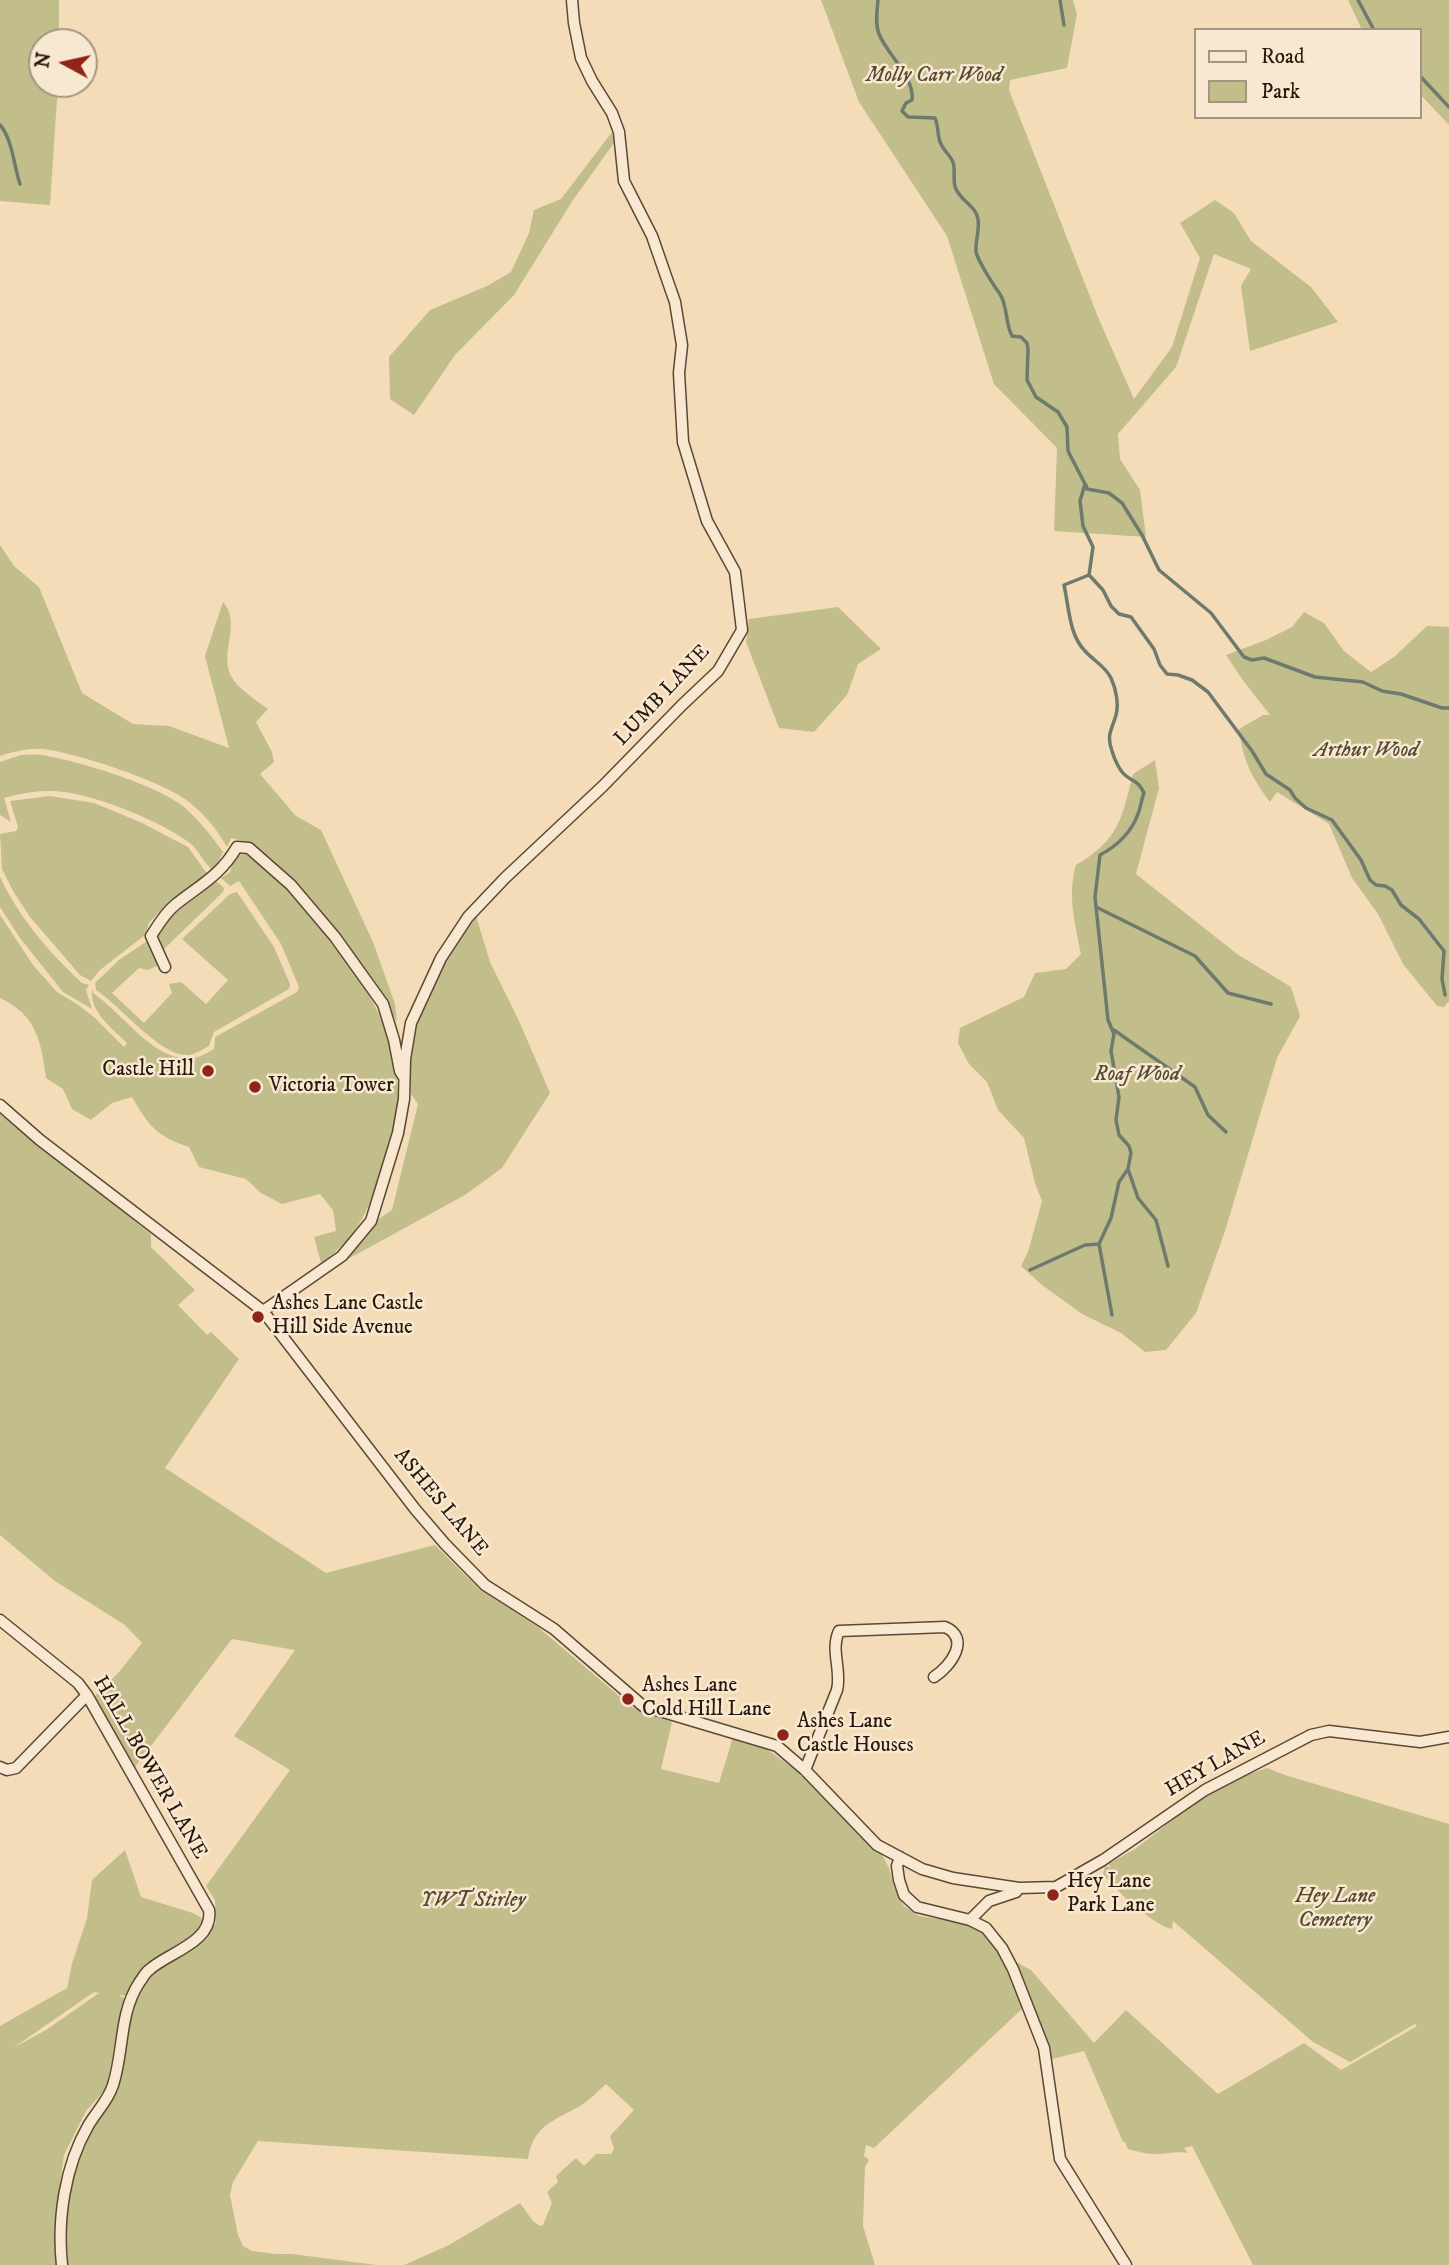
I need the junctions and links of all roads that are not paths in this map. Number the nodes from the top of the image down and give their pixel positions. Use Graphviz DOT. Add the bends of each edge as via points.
graph roads {
  1 [pos="572,0"];
  2 [pos="165,967"];
  3 [pos="405,1080"];
  4 [pos="0,1105"];
  5 [pos="263,1311"];
  6 [pos="0,1620"];
  7 [pos="934,1677"];
  8 [pos="87,1695"];
  9 [pos="1449,1737"];
  10 [pos="0,1767"];
  11 [pos="805,1770"];
  12 [pos="900,1857"];
  13 [pos="1019,1888"];
  14 [pos="970,1920"];
  15 [pos="62,2265"];
  16 [pos="1126,2265"];
  1 -- 3 [label="street, LUMB LANE" via="581,58 612,113 619,132 624,181 652,236 674,302 682,345 683,442 707,522 735,572 742,630 718,671 468,916 441,958 411,1023"];
  2 -- 3 [label="street" via="151,936 161,920 215,876 237,847 249,848 291,885 383,1004"];
  3 -- 5 [label="street, LUMB LANE" via="398,1133 371,1221 342,1256"];
  4 -- 5 [label="street, ASHES LANE"];
  5 -- 11 [label="street, ASHES LANE" via="415,1509 485,1585 554,1629 643,1706 777,1746"];
  6 -- 8 [label="street, HALL BOWER LANE"];
  7 -- 11 [label="street" via="945,1670 958,1647 952,1630 838,1631 837,1690"];
  8 -- 10 [label="street" via="16,1768"];
  8 -- 15 [label="street, HALL BOWER LANE" via="209,1910 209,1925 189,1945 148,1970 125,2013 113,2084 72,2158 62,2213"];
  9 -- 13 [label="street, HEY LANE" via="1420,1742 1329,1731 1311,1735 1205,1790 1056,1887"];
  11 -- 12 [label="street, ASHES LANE" via="877,1845"];
  12 -- 13 [label="street, ASHES LANE" via="953,1878"];
  12 -- 14 [label="street" via="897,1866 904,1895 917,1907"];
  13 -- 14 [label="street" via="989,1901"];
  14 -- 16 [label="street" via="986,1928 1013,1969 1044,2048 1060,2159"];
}
